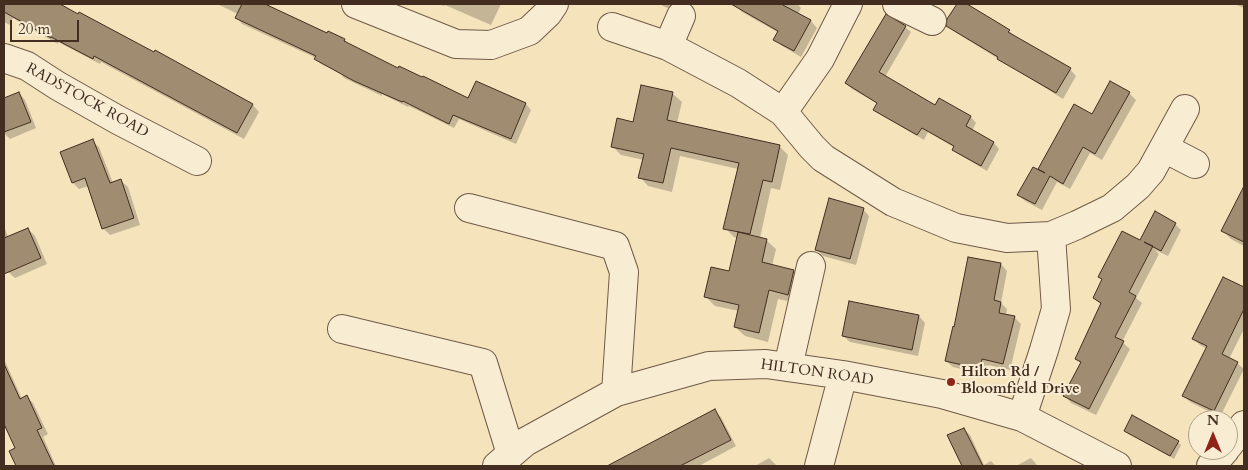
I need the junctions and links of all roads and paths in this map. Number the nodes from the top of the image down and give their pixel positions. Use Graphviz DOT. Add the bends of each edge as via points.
graph roads {
  1 [pos="356,4"];
  2 [pos="554,4"];
  3 [pos="848,4"];
  4 [pos="897,4"];
  5 [pos="681,16"];
  6 [pos="932,21"];
  7 [pos="612,27"];
  8 [pos="668,46"];
  9 [pos="4,58"];
  10 [pos="1185,109"];
  11 [pos="784,112"];
  12 [pos="1164,148"];
  13 [pos="197,161"];
  14 [pos="1196,164"];
  15 [pos="468,208"];
  16 [pos="1052,236"];
  17 [pos="811,266"];
  18 [pos="342,329"];
  19 [pos="788,367"];
  20 [pos="843,375"];
  21 [pos="616,392"];
  22 [pos="1022,417"];
  23 [pos="504,460"];
  24 [pos="819,466"];
  25 [pos="1116,466"];
  1 -- 2 [label="street" via="456,44 491,45 529,31"];
  3 -- 11 [label="street" via="820,59"];
  4 -- 6 [label="street"];
  5 -- 8 [label="street"];
  7 -- 8 [label="street"];
  8 -- 11 [label="street"];
  9 -- 13 [label="street, RADSTOCK ROAD" via="27,66 118,120 164,153"];
  10 -- 12 [label="street"];
  11 -- 16 [label="street" via="823,158 893,202 956,228 1007,238"];
  12 -- 14 [label="street"];
  12 -- 16 [label="street" via="1151,171 1112,208"];
  15 -- 21 [label="street" via="615,246 624,272"];
  16 -- 22 [label="street" via="1056,309"];
  17 -- 19 [label="street"];
  18 -- 23 [label="street" via="482,362"];
  19 -- 20 [label="street, HILTON ROAD"];
  19 -- 21 [label="street, HILTON ROAD" via="766,364 710,366"];
  20 -- 22 [label="street, HILTON ROAD" via="942,394"];
  20 -- 24 [label="street"];
  21 -- 23 [label="street, HILTON ROAD" via="525,442"];
  22 -- 25 [label="street, HILTON ROAD"];
}
